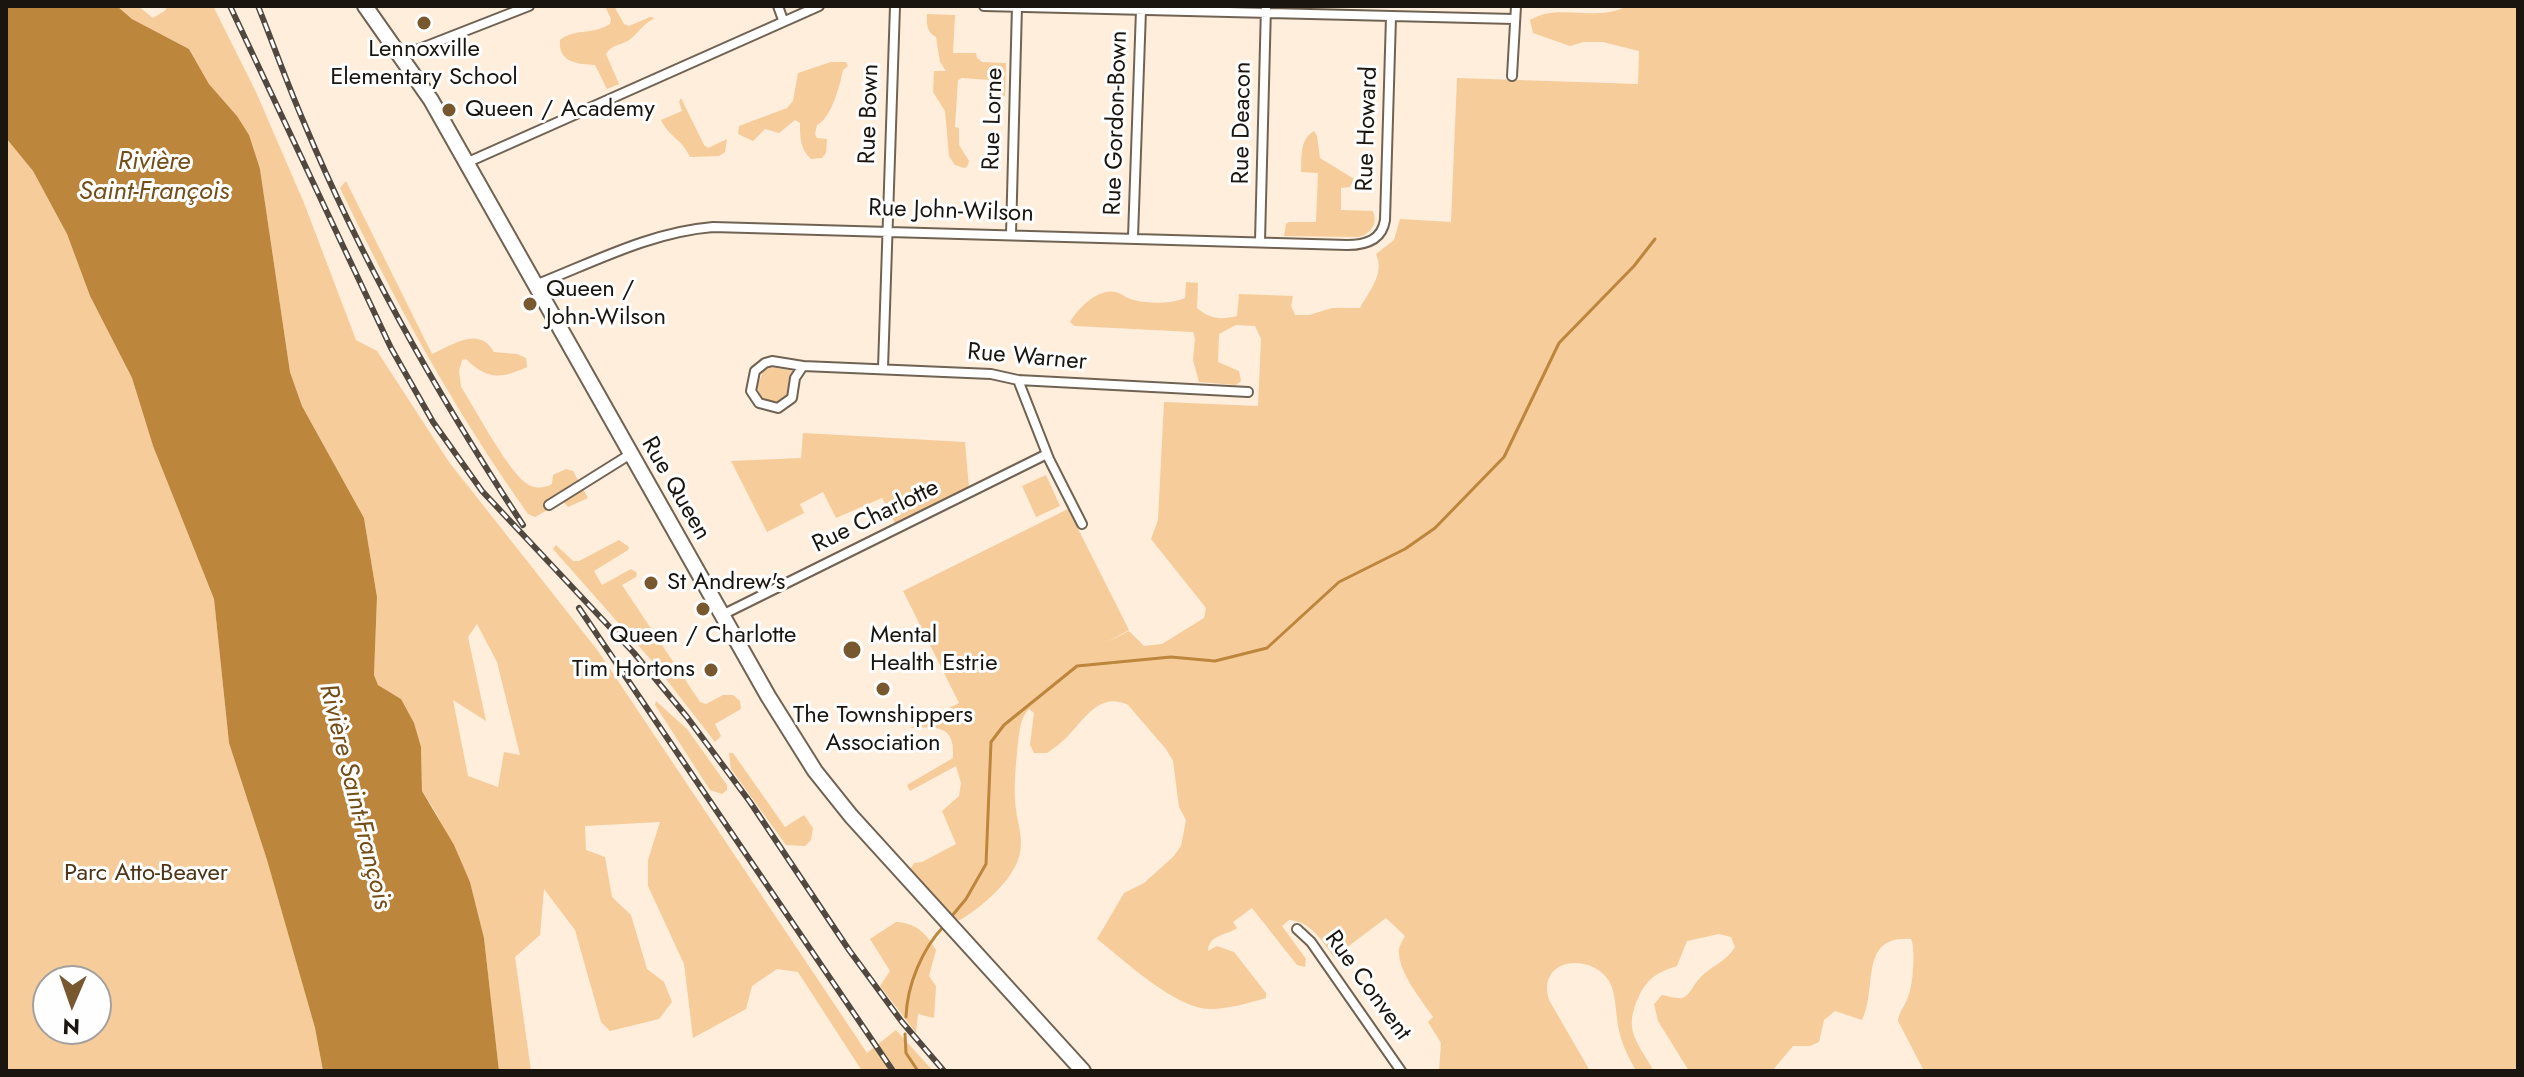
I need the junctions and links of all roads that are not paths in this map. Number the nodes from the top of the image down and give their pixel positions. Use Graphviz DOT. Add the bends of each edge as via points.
graph roads {
  1 [pos="365,6"];
  2 [pos="529,6"];
  3 [pos="778,6"];
  4 [pos="819,6"];
  5 [pos="895,6"];
  6 [pos="984,6"];
  7 [pos="1017,6"];
  8 [pos="1516,6"];
  9 [pos="1266,9"];
  10 [pos="1141,10"];
  11 [pos="1391,17"];
  12 [pos="1514,19"];
  13 [pos="783,20"];
  14 [pos="401,56"];
  15 [pos="1512,76"];
  16 [pos="466,163"];
  17 [pos="886,230"];
  18 [pos="1011,234"];
  19 [pos="1133,237"];
  20 [pos="1375,239"];
  21 [pos="1260,241"];
  22 [pos="535,285"];
  23 [pos="803,366"];
  24 [pos="883,368"];
  25 [pos="1018,380"];
  26 [pos="1248,392"];
  27 [pos="1047,454"];
  28 [pos="629,455"];
  29 [pos="549,505"];
  30 [pos="1082,524"];
  31 [pos="722,615"];
  32 [pos="1297,929"];
  33 [pos="1083,1071"];
  34 [pos="1401,1071"];
  1 -- 14 [label="main road, Rue Queen"];
  2 -- 14 [label="street"];
  3 -- 13 [label="street"];
  4 -- 13 [label="street"];
  5 -- 17 [label="street, Rue Bown"];
  6 -- 7 [label="street"];
  7 -- 10 [label="street"];
  7 -- 18 [label="street, Rue Lorne"];
  8 -- 12 [label="street"];
  9 -- 10 [label="street"];
  9 -- 11 [label="street"];
  9 -- 21 [label="street, Rue Deacon"];
  10 -- 19 [label="street, Rue Gordon-Bown"];
  11 -- 12 [label="street"];
  11 -- 20 [label="street, Rue Howard" via="1385,220"];
  12 -- 15 [label="street"];
  13 -- 16 [label="street"];
  14 -- 16 [label="main road, Rue Queen"];
  16 -- 22 [label="main road, Rue Queen"];
  17 -- 18 [label="street, Rue John-Wilson"];
  17 -- 22 [label="street, Rue John-Wilson" via="696,228 650,240"];
  17 -- 24 [label="street, Rue Bown"];
  18 -- 19 [label="street, Rue John-Wilson"];
  19 -- 21 [label="street, Rue John-Wilson"];
  20 -- 21 [label="street, Rue John-Wilson" via="1359,245"];
  22 -- 28 [label="main road, Rue Queen"];
  23 -- 23 [label="street, Rue Warner" via="785,406 765,406 754,398 751,383 759,367 772,361"];
  23 -- 24 [label="street, Rue Warner"];
  24 -- 25 [label="street, Rue Warner"];
  25 -- 26 [label="street, Rue Warner"];
  25 -- 27 [label="street"];
  27 -- 30 [label="street"];
  27 -- 31 [label="street, Rue Charlotte"];
  28 -- 29 [label="street"];
  28 -- 31 [label="main road, Rue Queen"];
  31 -- 33 [label="main road, Rue Queen" via="790,732 837,800"];
  32 -- 34 [label="street, Rue Convent"];
}
